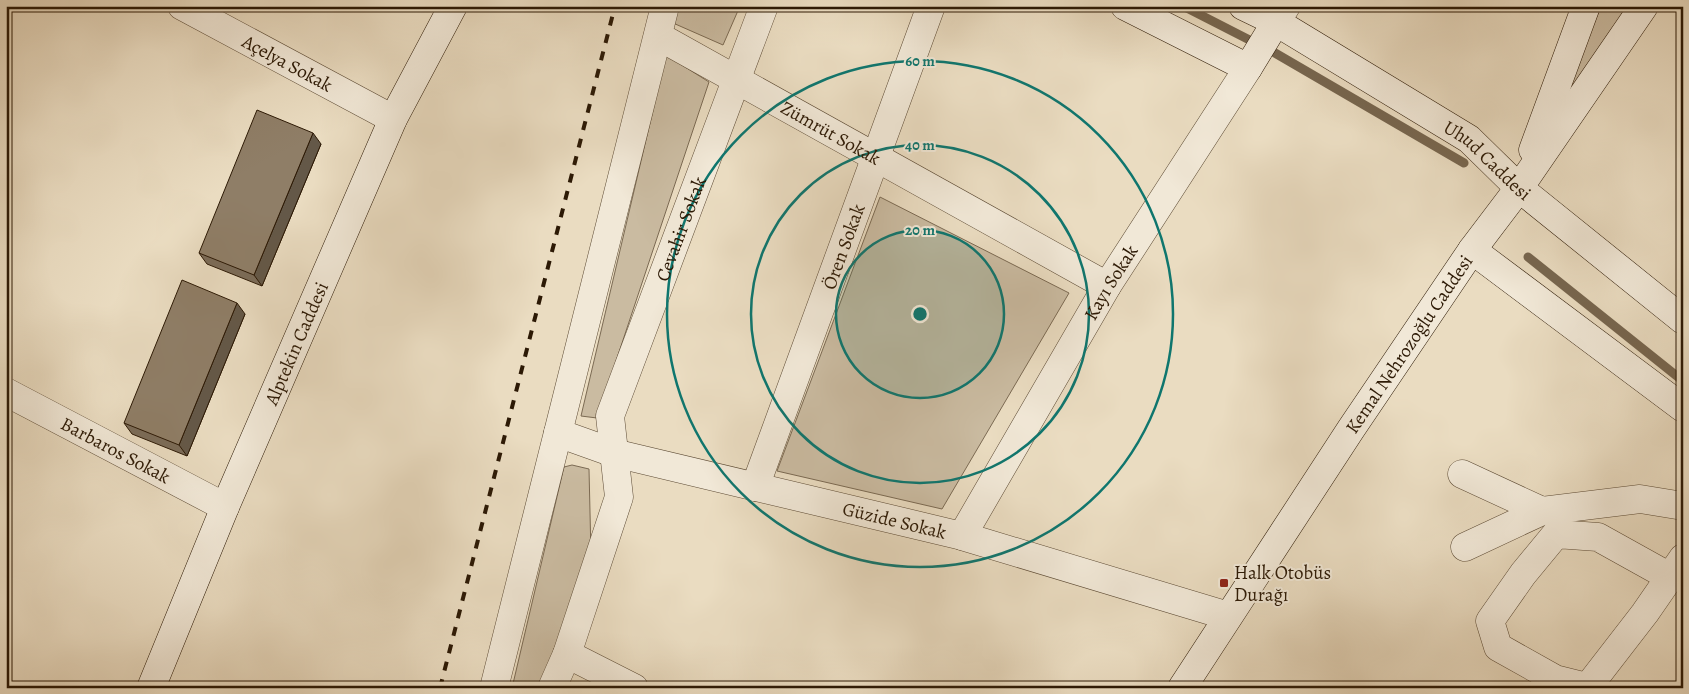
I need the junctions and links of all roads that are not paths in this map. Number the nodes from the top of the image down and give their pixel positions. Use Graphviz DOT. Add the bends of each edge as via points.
graph roads {
  1 [pos="182,6"];
  2 [pos="453,6"];
  3 [pos="665,6"];
  4 [pos="764,6"];
  5 [pos="931,6"];
  6 [pos="1125,6"];
  7 [pos="1243,6"];
  8 [pos="1586,6"];
  9 [pos="1644,6"];
  10 [pos="1277,21"];
  11 [pos="658,36"];
  12 [pos="1248,68"];
  13 [pos="736,80"];
  14 [pos="393,118"];
  15 [pos="876,157"];
  16 [pos="1519,188"];
  17 [pos="1472,250"];
  18 [pos="1107,286"];
  19 [pos="1683,320"];
  20 [pos="6,392"];
  21 [pos="1683,408"];
  22 [pos="558,433"];
  23 [pos="614,453"];
  24 [pos="1462,474"];
  25 [pos="755,487"];
  26 [pos="1683,506"];
  27 [pos="225,507"];
  28 [pos="1542,512"];
  29 [pos="962,536"];
  30 [pos="1465,548"];
  31 [pos="1676,567"];
  32 [pos="1228,616"];
  33 [pos="566,654"];
  34 [pos="1587,687"];
  35 [pos="151,688"];
  36 [pos="494,688"];
  37 [pos="552,688"];
  38 [pos="634,688"];
  39 [pos="1182,688"];
  1 -- 14 [label="street, Açelya Sokak"];
  2 -- 14 [label="street, Alptekin Caddesi"];
  3 -- 11 [label="street"];
  4 -- 13 [label="street, Cevahir Sokak"];
  5 -- 15 [label="street, Ören Sokak"];
  6 -- 12 [label="street"];
  7 -- 10 [label="street, Uhud Caddesi"];
  8 -- 16 [label="street"];
  9 -- 16 [label="street, Kemal Nehrozoğlu Caddesi"];
  10 -- 12 [label="street, Kayı Sokak"];
  10 -- 16 [label="street, Uhud Caddesi" via="1469,140"];
  11 -- 13 [label="street, Zümrüt Sokak"];
  11 -- 22 [label="street"];
  12 -- 18 [label="street, Kayı Sokak"];
  13 -- 15 [label="street, Zümrüt Sokak"];
  13 -- 23 [label="street, Cevahir Sokak" via="610,416"];
  14 -- 27 [label="street, Alptekin Caddesi"];
  15 -- 18 [label="street, Zümrüt Sokak"];
  15 -- 25 [label="street, Ören Sokak"];
  16 -- 17 [label="street, Kemal Nehrozoğlu Caddesi"];
  16 -- 19 [label="street, Uhud Caddesi"];
  17 -- 21 [label="street"];
  17 -- 32 [label="street, Kemal Nehrozoğlu Caddesi"];
  18 -- 29 [label="street, Kayı Sokak"];
  20 -- 27 [label="street, Barbaros Sokak"];
  22 -- 23 [label="street, Güzide Sokak"];
  22 -- 36 [label="street"];
  23 -- 25 [label="street, Güzide Sokak"];
  23 -- 33 [label="street, Cevahir Sokak" via="619,497"];
  24 -- 28 [label="street"];
  25 -- 29 [label="street, Güzide Sokak"];
  26 -- 28 [label="street" via="1640,498"];
  27 -- 35 [label="street, Alptekin Caddesi"];
  28 -- 30 [label="street"];
  29 -- 32 [label="street, Güzide Sokak"];
  31 -- 34 [label="street" via="1645,613"];
  31 -- 34 [label="street" via="1598,537 1556,534 1523,574 1490,621 1498,647 1555,679"];
  32 -- 39 [label="street, Kemal Nehrozoğlu Caddesi"];
  33 -- 37 [label="street, Cevahir Sokak"];
  33 -- 38 [label="street"];
}
